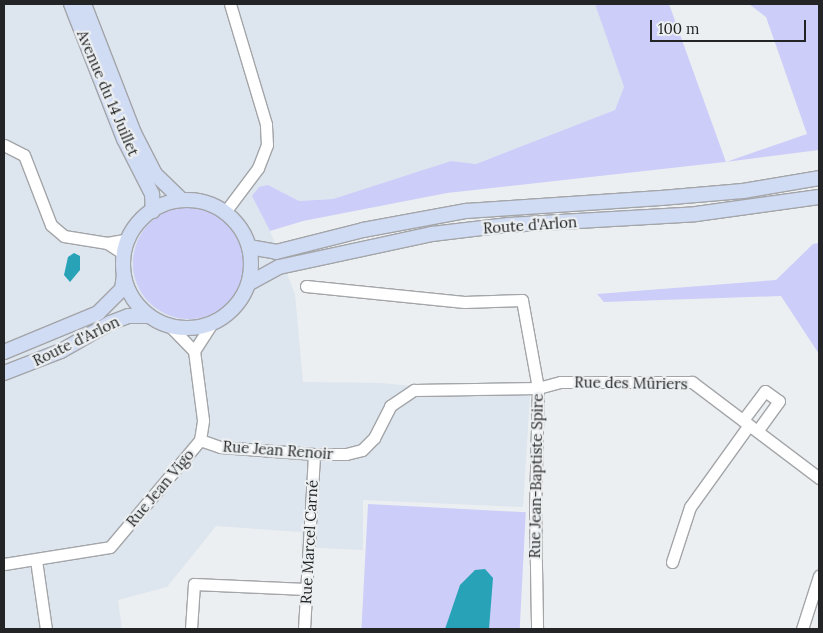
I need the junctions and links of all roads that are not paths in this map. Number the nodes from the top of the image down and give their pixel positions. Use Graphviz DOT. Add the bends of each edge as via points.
graph roads {
  1 [pos="71,4"];
  2 [pos="84,4"];
  3 [pos="230,4"];
  4 [pos="4,145"];
  5 [pos="819,178"];
  6 [pos="819,197"];
  7 [pos="182,200"];
  8 [pos="153,211"];
  9 [pos="225,212"];
  10 [pos="128,239"];
  11 [pos="107,242"];
  12 [pos="249,247"];
  13 [pos="124,254"];
  14 [pos="124,275"];
  15 [pos="248,284"];
  16 [pos="306,286"];
  17 [pos="149,316"];
  18 [pos="212,323"];
  19 [pos="170,326"];
  20 [pos="194,351"];
  21 [pos="4,352"];
  22 [pos="4,374"];
  23 [pos="538,388"];
  24 [pos="750,425"];
  25 [pos="200,440"];
  26 [pos="314,454"];
  27 [pos="819,478"];
  28 [pos="36,560"];
  29 [pos="672,562"];
  30 [pos="4,564"];
  31 [pos="819,576"];
  32 [pos="306,588"];
  33 [pos="46,629"];
  34 [pos="191,629"];
  35 [pos="304,629"];
  36 [pos="537,629"];
  37 [pos="802,629"];
  1 -- 8 [label="main road, Avenue du 14 Juillet" via="124,139 152,194"];
  2 -- 7 [label="main road, Avenue du 14 Juillet" via="134,133 155,174"];
  3 -- 9 [label="street" via="266,124 267,144 258,168"];
  4 -- 11 [label="street" via="24,155 51,225 64,236"];
  5 -- 12 [label="main road, Route d'Arlon" via="661,198 466,211 363,230 276,252"];
  6 -- 15 [label="main road, Route d'Arlon" via="696,214 508,225 432,234 287,265"];
  7 -- 8 [label="main road"];
  7 -- 9 [label="main road" via="208,204"];
  8 -- 10 [label="main road" via="136,226"];
  9 -- 12 [label="main road" via="240,228"];
  10 -- 11 [label="street"];
  10 -- 13 [label="main road"];
  11 -- 13 [label="street"];
  12 -- 15 [label="main road" via="252,266"];
  13 -- 14 [label="main road"];
  14 -- 17 [label="main road" via="132,298"];
  14 -- 21 [label="main road, Route d'Arlon" via="122,289 98,313"];
  15 -- 18 [label="main road" via="233,309"];
  16 -- 23 [label="street, Rue Jean-Baptiste Spire" via="418,300 522,300"];
  17 -- 19 [label="main road"];
  17 -- 22 [label="main road, Route d'Arlon" via="128,316 110,323 61,350"];
  18 -- 19 [label="main road" via="194,328"];
  18 -- 20 [label="street"];
  19 -- 20 [label="street"];
  20 -- 25 [label="street, Rue Jean Vigo" via="203,420"];
  23 -- 24 [label="street, Rue des Mûriers" via="560,382 692,382"];
  23 -- 26 [label="street, Rue Jean Renoir" via="414,390 390,406 374,438 362,450"];
  23 -- 36 [label="street, Rue Jean-Baptiste Spire"];
  24 -- 27 [label="street, Rue des Mûriers"];
  24 -- 29 [label="street" via="690,507"];
  25 -- 26 [label="street, Rue Jean Renoir" via="220,447"];
  25 -- 28 [label="street, Rue Jean Vigo" via="110,547"];
  26 -- 32 [label="street, Rue Marcel Carné"];
  28 -- 30 [label="street, Rue Jean Vigo"];
  28 -- 33 [label="street"];
  31 -- 37 [label="street"];
  32 -- 34 [label="street" via="194,584"];
  32 -- 35 [label="street, Rue Marcel Carné"];
}
